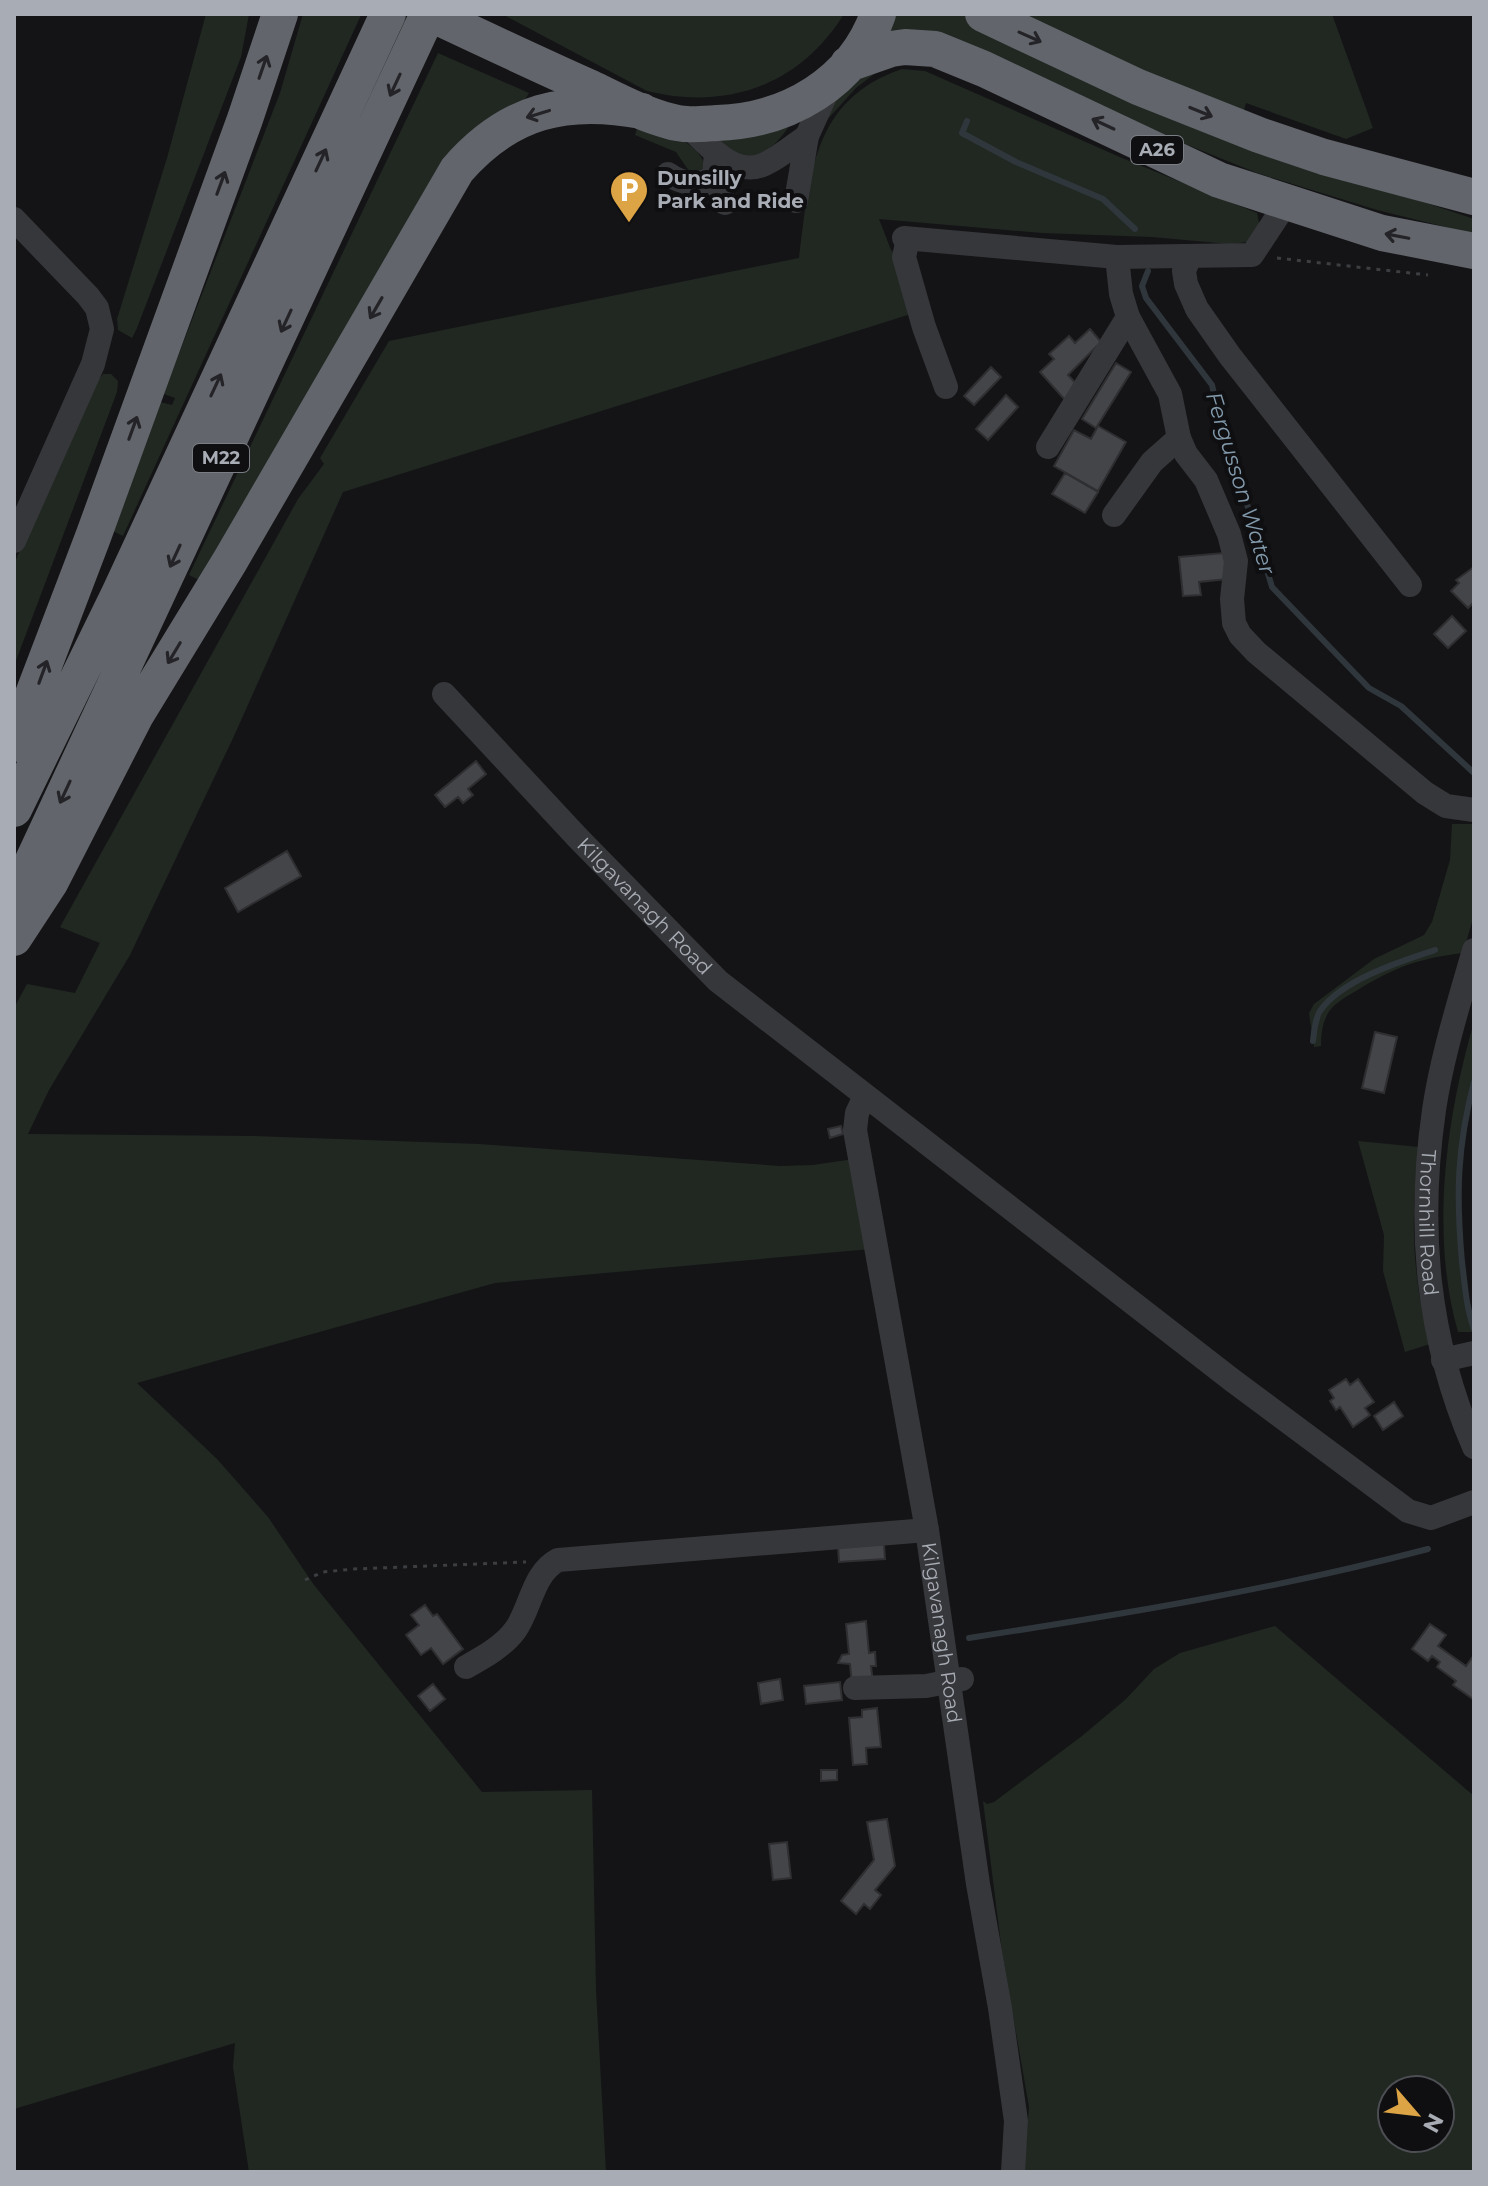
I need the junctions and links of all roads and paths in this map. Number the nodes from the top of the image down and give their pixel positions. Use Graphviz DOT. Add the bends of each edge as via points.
graph roads {
  1 [pos="280,14"];
  2 [pos="388,14"];
  3 [pos="429,14"];
  4 [pos="878,14"];
  5 [pos="983,14"];
  6 [pos="840,73"];
  7 [pos="642,111"];
  8 [pos="686,124"];
  9 [pos="807,136"];
  10 [pos="715,165"];
  11 [pos="668,174"];
  12 [pos="1468,196"];
  13 [pos="796,201"];
  14 [pos="1287,202"];
  15 [pos="725,203"];
  16 [pos="14,219"];
  17 [pos="1474,251"];
  18 [pos="1252,255"];
  19 [pos="1190,256"];
  20 [pos="1117,257"];
  21 [pos="1428,275"];
  22 [pos="1128,317"];
  23 [pos="946,387"];
  24 [pos="1179,438"];
  25 [pos="1048,447"];
  26 [pos="1114,515"];
  27 [pos="14,541"];
  28 [pos="1410,585"];
  29 [pos="444,694"];
  30 [pos="14,744"];
  31 [pos="14,809"];
  32 [pos="1474,810"];
  33 [pos="14,901"];
  34 [pos="14,938"];
  35 [pos="1474,950"];
  36 [pos="865,1096"];
  37 [pos="1473,1353"];
  38 [pos="1443,1360"];
  39 [pos="1474,1447"];
  40 [pos="1474,1502"];
  41 [pos="927,1530"];
  42 [pos="558,1560"];
  43 [pos="305,1580"];
  44 [pos="466,1667"];
  45 [pos="956,1681"];
  46 [pos="855,1688"];
  47 [pos="1013,2172"];
  30 -- 1 [label="highway, one-way"];
  31 -- 2 [label="highway, M22, one-way"];
  3 -- 7 [label="highway, A26"];
  3 -- 33 [label="highway, M22, one-way"];
  4 -- 6 [label="highway, A26"];
  5 -- 12 [label="highway, A26, one-way" via="1138,87 1259,135"];
  6 -- 8 [label="highway, A26" via="816,94 778,113 741,122"];
  6 -- 9 [label="street"];
  14 -- 6 [label="highway, A26, one-way" via="1219,180 951,53 905,47"];
  7 -- 8 [label="highway, A26"];
  7 -- 34 [label="highway, one-way" via="574,105 531,115 485,141 457,170 136,715 50,883"];
  8 -- 10 [label="street"];
  9 -- 10 [label="street" via="757,167"];
  9 -- 13 [label="street"];
  10 -- 11 [label="street" via="698,184"];
  10 -- 15 [label="street"];
  17 -- 14 [label="highway, A26, one-way" via="1382,233"];
  14 -- 18 [label="street"];
  16 -- 27 [label="street" via="88,296 102,329 93,364"];
  18 -- 19 [label="street"];
  18 -- 21 [label="path"];
  19 -- 20 [label="street"];
  19 -- 28 [label="street" via="1184,271 1197,309"];
  20 -- 22 [label="street"];
  20 -- 23 [label="street" via="906,239 904,257"];
  22 -- 24 [label="street" via="1170,394"];
  22 -- 25 [label="street"];
  24 -- 26 [label="street" via="1152,462"];
  24 -- 32 [label="street" via="1206,480 1229,534 1236,561 1232,613 1240,635 1425,793 1446,806"];
  29 -- 36 [label="street, Kilgavanagh Road" via="718,981"];
  35 -- 38 [label="street, Thornhill Road" via="1446,1051 1429,1156 1428,1285"];
  36 -- 40 [label="street, Kilgavanagh Road" via="1187,1335 1408,1511 1431,1518"];
  36 -- 41 [label="street, Kilgavanagh Road" via="855,1130"];
  37 -- 38 [label="street"];
  38 -- 39 [label="street, Thornhill Road"];
  41 -- 42 [label="street"];
  41 -- 45 [label="street, Kilgavanagh Road"];
  42 -- 43 [label="path" via="339,1570"];
  42 -- 44 [label="street" via="543,1573 509,1637"];
  45 -- 46 [label="street"];
  45 -- 47 [label="street, Kilgavanagh Road" via="982,1944 1016,2121"];
}
